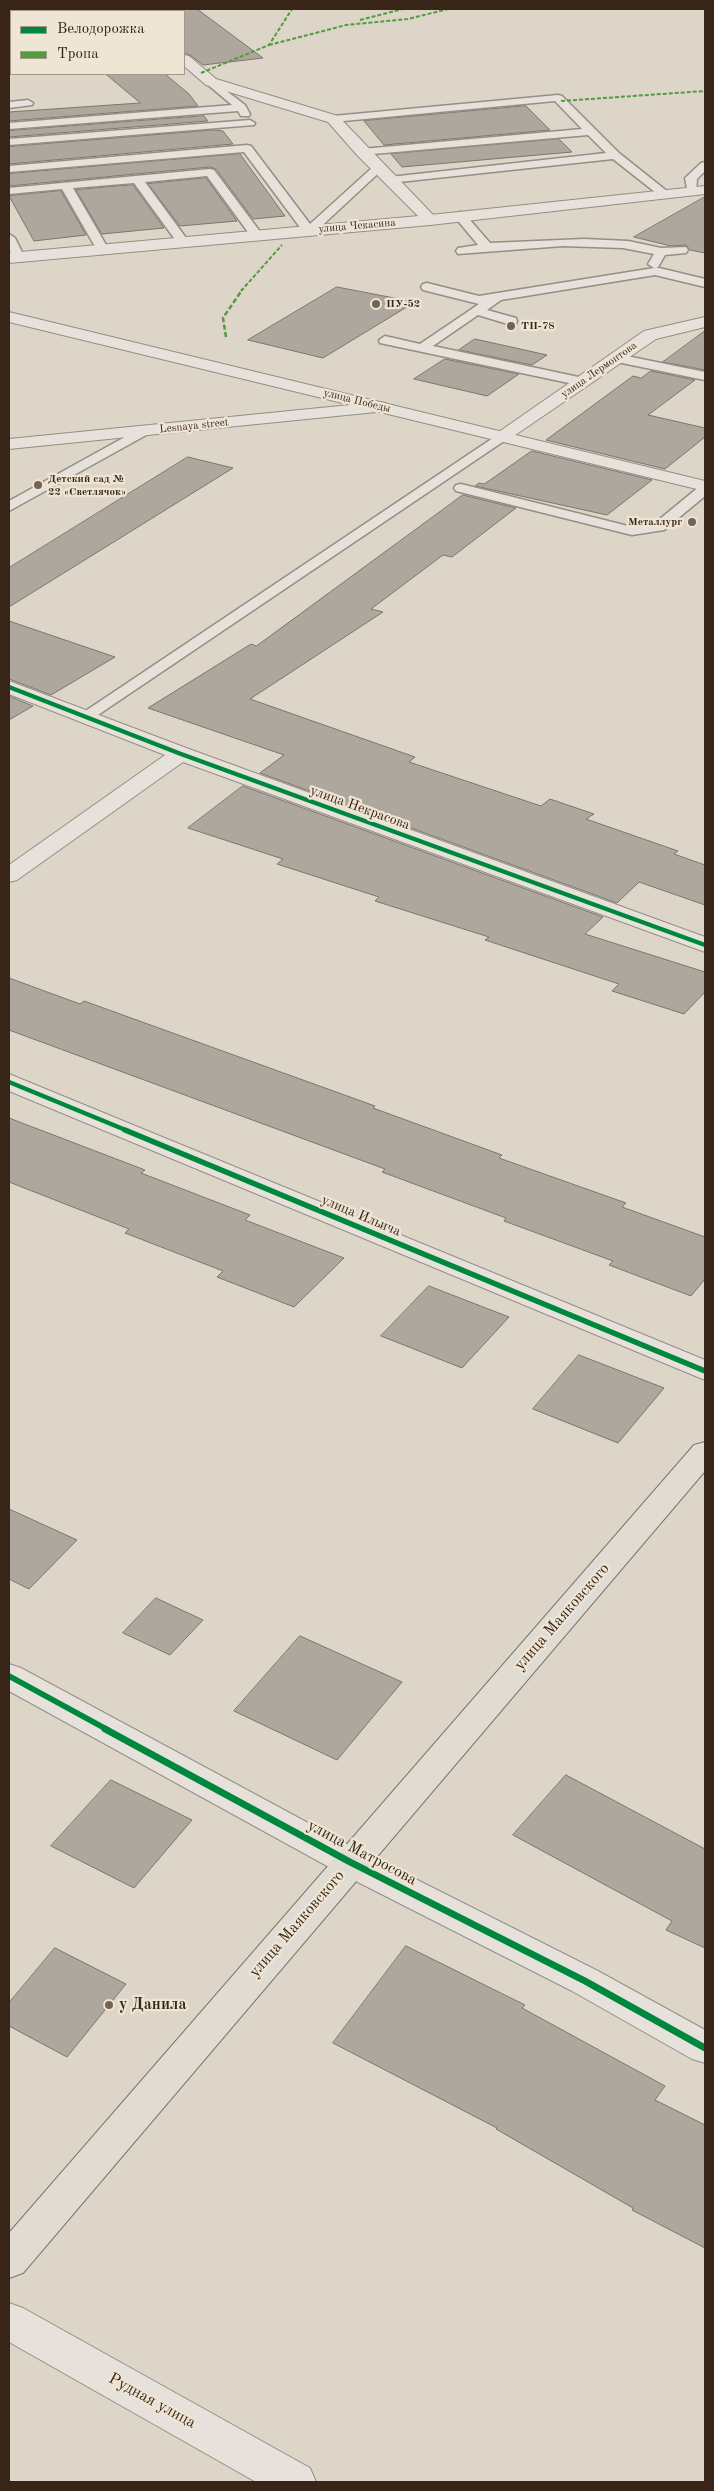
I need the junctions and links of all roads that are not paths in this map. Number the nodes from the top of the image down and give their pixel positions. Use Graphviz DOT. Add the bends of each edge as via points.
graph roads {
  1 [pos="185,60"];
  2 [pos="211,82"];
  3 [pos="28,104"];
  4 [pos="9,105"];
  5 [pos="241,108"];
  6 [pos="334,118"];
  7 [pos="9,126"];
  8 [pos="592,131"];
  9 [pos="248,136"];
  10 [pos="9,142"];
  11 [pos="362,152"];
  12 [pos="615,155"];
  13 [pos="705,165"];
  14 [pos="378,168"];
  15 [pos="9,169"];
  16 [pos="138,179"];
  17 [pos="390,180"];
  18 [pos="66,186"];
  19 [pos="9,191"];
  20 [pos="699,191"];
  21 [pos="664,194"];
  22 [pos="460,216"];
  23 [pos="430,220"];
  24 [pos="309,231"];
  25 [pos="257,236"];
  26 [pos="9,238"];
  27 [pos="183,242"];
  28 [pos="486,246"];
  29 [pos="103,250"];
  30 [pos="682,250"];
  31 [pos="462,251"];
  32 [pos="661,252"];
  33 [pos="14,258"];
  34 [pos="655,271"];
  35 [pos="705,283"];
  36 [pos="470,284"];
  37 [pos="427,287"];
  38 [pos="486,303"];
  39 [pos="9,317"];
  40 [pos="511,320"];
  41 [pos="705,322"];
  42 [pos="385,340"];
  43 [pos="422,348"];
  44 [pos="617,358"];
  45 [pos="705,376"];
  46 [pos="583,382"];
  47 [pos="380,407"];
  48 [pos="143,431"];
  49 [pos="502,436"];
  50 [pos="9,444"];
  51 [pos="461,488"];
  52 [pos="705,488"];
  53 [pos="9,507"];
  54 [pos="9,687"];
  55 [pos="86,716"];
  56 [pos="181,754"];
  57 [pos="9,875"];
  58 [pos="705,945"];
  59 [pos="9,1082"];
  60 [pos="705,1371"];
  61 [pos="705,1452"];
  62 [pos="9,1676"];
  63 [pos="350,1862"];
  64 [pos="705,2048"];
  65 [pos="9,2261"];
  66 [pos="9,2320"];
  67 [pos="295,2482"];
  1 -- 2 [label="street"];
  2 -- 5 [label="lane"];
  2 -- 6 [label="street"];
  3 -- 4 [label="lane"];
  5 -- 7 [label="lane"];
  5 -- 9 [label="lane"];
  6 -- 8 [label="lane" via="558,98"];
  6 -- 11 [label="street"];
  8 -- 11 [label="lane"];
  8 -- 12 [label="lane"];
  9 -- 10 [label="lane"];
  9 -- 15 [label="lane"];
  9 -- 24 [label="lane"];
  11 -- 14 [label="street"];
  12 -- 17 [label="lane"];
  12 -- 21 [label="lane"];
  13 -- 20 [label="lane" via="691,178"];
  14 -- 17 [label="street"];
  14 -- 24 [label="lane"];
  16 -- 18 [label="lane"];
  16 -- 25 [label="lane" via="210,172"];
  16 -- 27 [label="lane"];
  17 -- 23 [label="street"];
  18 -- 19 [label="lane"];
  18 -- 29 [label="lane"];
  20 -- 21 [label="street, улица Чекасина"];
  21 -- 22 [label="street, улица Чекасина"];
  22 -- 23 [label="street, улица Чекасина"];
  22 -- 28 [label="lane"];
  23 -- 24 [label="street, улица Чекасина"];
  24 -- 25 [label="street, улица Чекасина"];
  25 -- 27 [label="street, улица Чекасина"];
  26 -- 33 [label="lane"];
  27 -- 29 [label="street, улица Чекасина"];
  28 -- 31 [label="lane"];
  28 -- 32 [label="lane" via="624,244"];
  29 -- 33 [label="street, улица Чекасина"];
  30 -- 32 [label="lane"];
  32 -- 34 [label="lane" via="653,266"];
  34 -- 35 [label="lane"];
  34 -- 38 [label="lane"];
  36 -- 38 [label="lane"];
  37 -- 38 [label="lane"];
  38 -- 40 [label="lane"];
  38 -- 43 [label="lane"];
  39 -- 47 [label="street, улица Победы"];
  41 -- 44 [label="street, улица Лермонтова" via="650,335"];
  42 -- 43 [label="lane"];
  43 -- 46 [label="lane"];
  44 -- 45 [label="lane"];
  44 -- 46 [label="street, улица Лермонтова"];
  46 -- 49 [label="street, улица Лермонтова"];
  47 -- 48 [label="street, Lesnaya street"];
  47 -- 49 [label="street, улица Победы"];
  48 -- 50 [label="street, Lesnaya street"];
  48 -- 53 [label="lane"];
  49 -- 52 [label="street, улица Победы"];
  49 -- 55 [label="lane"];
  51 -- 52 [label="lane" via="632,531 659,527"];
  54 -- 55 [label="street, улица Некрасова"];
  55 -- 56 [label="street, улица Некрасова"];
  56 -- 57 [label="street"];
  56 -- 58 [label="street, улица Некрасова"];
  59 -- 60 [label="street, улица Ильича"];
  61 -- 63 [label="main road, улица Маяковского"];
  62 -- 63 [label="street, улица Матросова"];
  63 -- 64 [label="street, улица Матросова" via="585,1981"];
  63 -- 65 [label="main road, улица Маяковского"];
  66 -- 67 [label="street, Рудная улица"];
}
